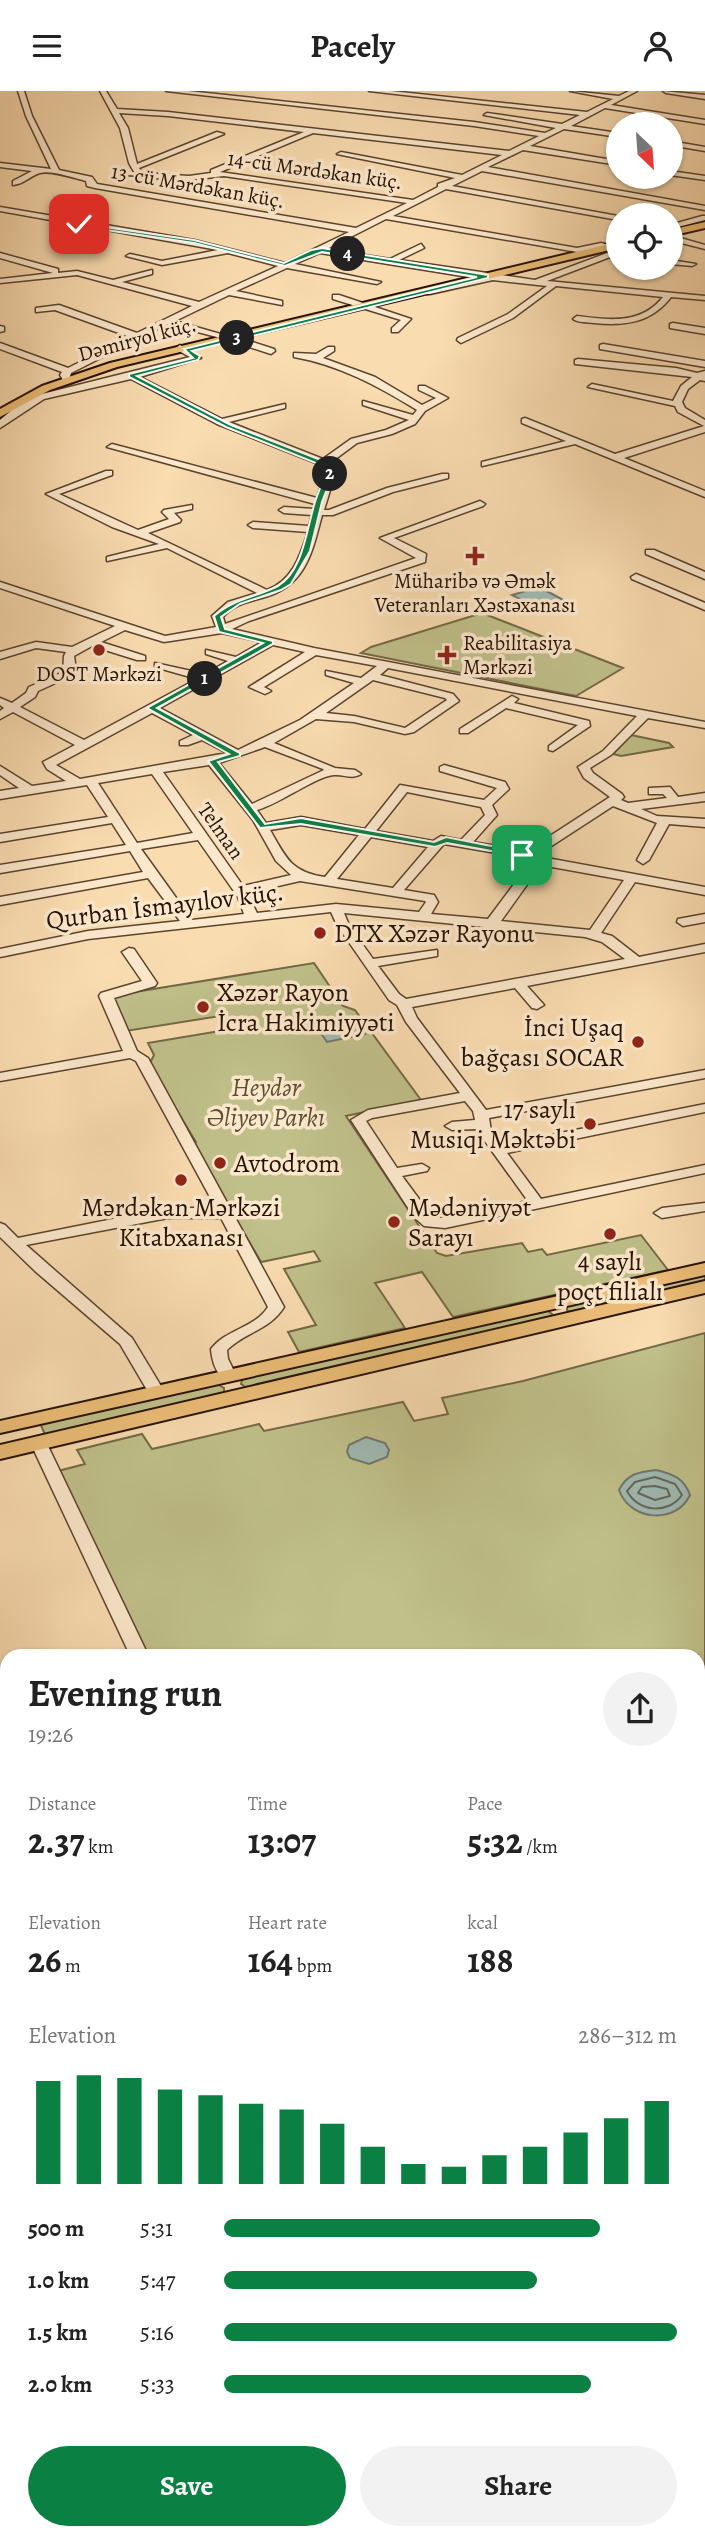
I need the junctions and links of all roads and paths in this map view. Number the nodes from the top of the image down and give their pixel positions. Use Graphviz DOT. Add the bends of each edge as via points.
graph roads {
  1 [pos="21,91"];
  2 [pos="103,91"];
  3 [pos="169,91"];
  4 [pos="372,91"];
  5 [pos="412,91"];
  6 [pos="573,91"];
  7 [pos="634,91"];
  8 [pos="666,91"];
  9 [pos="403,95"];
  10 [pos="705,97"];
  11 [pos="620,98"];
  12 [pos="604,106"];
  13 [pos="115,111"];
  14 [pos="358,113"];
  15 [pos="588,114"];
  16 [pos="252,115"];
  17 [pos="487,115"];
  18 [pos="347,117"];
  19 [pos="234,122"];
  20 [pos="335,122"];
  21 [pos="705,122"];
  22 [pos="564,126"];
  23 [pos="313,131"];
  24 [pos="606,133"];
  25 [pos="220,134"];
  26 [pos="544,135"];
  27 [pos="683,145"];
  28 [pos="520,147"];
  29 [pos="705,149"];
  30 [pos="508,153"];
  31 [pos="341,154"];
  32 [pos="606,161"];
  33 [pos="0,165"];
  34 [pos="135,167"];
  35 [pos="479,168"];
  36 [pos="40,170"];
  37 [pos="56,172"];
  38 [pos="212,174"];
  39 [pos="683,175"];
  40 [pos="460,177"];
  41 [pos="705,178"];
  42 [pos="16,183"];
  43 [pos="308,185"];
  44 [pos="441,186"];
  45 [pos="677,194"];
  46 [pos="292,195"];
  47 [pos="652,199"];
  48 [pos="411,201"];
  49 [pos="705,208"];
  50 [pos="0,209"];
  51 [pos="24,214"];
  52 [pos="382,216"];
  53 [pos="606,216"];
  54 [pos="705,218"];
  55 [pos="0,222"];
  56 [pos="705,225"];
  57 [pos="683,227"];
  58 [pos="354,230"];
  59 [pos="683,230"];
  60 [pos="683,238"];
  61 [pos="421,246"];
  62 [pos="705,247"];
  63 [pos="606,249"];
  64 [pos="231,250"];
  65 [pos="319,250"];
  66 [pos="606,251"];
  67 [pos="606,253"];
  68 [pos="0,255"];
  69 [pos="130,256"];
  70 [pos="392,261"];
  71 [pos="683,263"];
  72 [pos="691,264"];
  73 [pos="285,265"];
  74 [pos="452,270"];
  75 [pos="149,272"];
  76 [pos="62,274"];
  77 [pos="442,276"];
  78 [pos="487,277"];
  79 [pos="0,281"];
  80 [pos="114,282"];
  81 [pos="377,282"];
  82 [pos="536,282"];
  83 [pos="554,284"];
  84 [pos="227,292"];
  85 [pos="669,294"];
  86 [pos="335,297"];
  87 [pos="705,298"];
  88 [pos="279,303"];
  89 [pos="200,305"];
  90 [pos="362,306"];
  91 [pos="40,310"];
  92 [pos="577,319"];
  93 [pos="167,321"];
  94 [pos="673,326"];
  95 [pos="395,330"];
  96 [pos="705,331"];
  97 [pos="136,337"];
  98 [pos="221,337"];
  99 [pos="234,339"];
  100 [pos="461,340"];
  101 [pos="0,346"];
  102 [pos="603,347"];
  103 [pos="183,349"];
  104 [pos="331,349"];
  105 [pos="271,351"];
  106 [pos="297,355"];
  107 [pos="317,357"];
  108 [pos="578,362"];
  109 [pos="705,364"];
  110 [pos="67,375"];
  111 [pos="702,375"];
  112 [pos="131,376"];
  113 [pos="592,387"];
  114 [pos="422,388"];
  115 [pos="366,403"];
  116 [pos="677,404"];
  117 [pos="282,406"];
  118 [pos="422,409"];
  119 [pos="1,410"];
  120 [pos="705,410"];
  121 [pos="688,415"];
  122 [pos="415,418"];
  123 [pos="220,422"];
  124 [pos="525,422"];
  125 [pos="0,425"];
  126 [pos="705,427"];
  127 [pos="573,442"];
  128 [pos="112,447"];
  129 [pos="613,458"];
  130 [pos="324,463"];
  131 [pos="485,464"];
  132 [pos="109,473"];
  133 [pos="445,476"];
  134 [pos="705,494"];
  135 [pos="318,502"];
  136 [pos="480,504"];
  137 [pos="189,507"];
  138 [pos="285,510"];
  139 [pos="316,513"];
  140 [pos="253,525"];
  141 [pos="312,530"];
  142 [pos="141,533"];
  143 [pos="168,545"];
  144 [pos="650,552"];
  145 [pos="111,559"];
  146 [pos="705,576"];
  147 [pos="636,577"];
  148 [pos="0,585"];
  149 [pos="265,593"];
  150 [pos="705,607"];
  151 [pos="124,626"];
  152 [pos="222,630"];
  153 [pos="91,642"];
  154 [pos="270,642"];
  155 [pos="73,651"];
  156 [pos="314,651"];
  157 [pos="210,652"];
  158 [pos="0,656"];
  159 [pos="141,658"];
  160 [pos="239,661"];
  161 [pos="159,665"];
  162 [pos="386,665"];
  163 [pos="330,673"];
  164 [pos="208,678"];
  165 [pos="367,679"];
  166 [pos="265,691"];
  167 [pos="522,691"];
  168 [pos="6,704"];
  169 [pos="450,704"];
  170 [pos="505,704"];
  171 [pos="151,708"];
  172 [pos="465,708"];
  173 [pos="645,714"];
  174 [pos="0,716"];
  175 [pos="315,716"];
  176 [pos="705,725"];
  177 [pos="464,731"];
  178 [pos="203,735"];
  179 [pos="184,743"];
  180 [pos="264,743"];
  181 [pos="84,745"];
  182 [pos="553,748"];
  183 [pos="237,754"];
  184 [pos="212,761"];
  185 [pos="143,768"];
  186 [pos="0,769"];
  187 [pos="444,769"];
  188 [pos="331,771"];
  189 [pos="355,773"];
  190 [pos="84,781"];
  191 [pos="29,790"];
  192 [pos="653,791"];
  193 [pos="0,795"];
  194 [pos="705,797"];
  195 [pos="675,801"];
  196 [pos="486,804"];
  197 [pos="620,805"];
  198 [pos="250,808"];
  199 [pos="116,819"];
  200 [pos="664,821"];
  201 [pos="705,823"];
  202 [pos="263,827"];
  203 [pos="368,833"];
  204 [pos="200,836"];
  205 [pos="0,838"];
  206 [pos="464,844"];
  207 [pos="435,845"];
  208 [pos="132,846"];
  209 [pos="532,857"];
  210 [pos="643,860"];
  211 [pos="0,869"];
  212 [pos="151,874"];
  213 [pos="300,877"];
  214 [pos="632,878"];
  215 [pos="328,882"];
  216 [pos="239,891"];
  217 [pos="705,891"];
  218 [pos="396,892"];
  219 [pos="0,901"];
  220 [pos="336,908"];
  221 [pos="424,915"];
  222 [pos="252,917"];
  223 [pos="705,918"];
  224 [pos="493,922"];
  225 [pos="683,922"];
  226 [pos="188,923"];
  227 [pos="594,934"];
  228 [pos="705,948"];
  229 [pos="129,952"];
  230 [pos="0,953"];
  231 [pos="432,953"];
  232 [pos="636,961"];
  233 [pos="370,963"];
  234 [pos="518,983"];
  235 [pos="403,1003"];
  236 [pos="537,1005"];
  237 [pos="131,1054"];
  238 [pos="705,1074"];
  239 [pos="0,1077"];
  240 [pos="469,1096"];
  241 [pos="346,1107"];
  242 [pos="705,1108"];
  243 [pos="359,1117"];
  244 [pos="481,1120"];
  245 [pos="452,1126"];
  246 [pos="498,1150"];
  247 [pos="422,1168"];
  248 [pos="705,1170"];
  249 [pos="393,1173"];
  250 [pos="537,1204"];
  251 [pos="705,1207"];
  252 [pos="226,1213"];
  253 [pos="662,1213"];
  254 [pos="0,1228"];
  255 [pos="15,1243"];
  256 [pos="705,1269"];
  257 [pos="705,1287"];
  258 [pos="553,1303"];
  259 [pos="566,1321"];
  260 [pos="228,1375"];
  261 [pos="156,1391"];
  262 [pos="241,1398"];
  263 [pos="29,1421"];
  264 [pos="1,1423"];
  265 [pos="39,1444"];
  266 [pos="0,1453"];
  267 [pos="136,1649"];
  1 -- 37 [label="street"];
  2 -- 13 [label="street"];
  3 -- 14 [label="street"];
  4 -- 9 [label="street"];
  5 -- 9 [label="street"];
  6 -- 11 [label="street"];
  7 -- 11 [label="street"];
  8 -- 10 [label="street"];
  9 -- 14 [label="street"];
  9 -- 15 [label="street"];
  11 -- 12 [label="street"];
  12 -- 15 [label="street"];
  12 -- 21 [label="street"];
  13 -- 19 [label="street"];
  13 -- 34 [label="street"];
  14 -- 18 [label="street"];
  14 -- 26 [label="street"];
  15 -- 22 [label="street"];
  16 -- 19 [label="street"];
  17 -- 22 [label="street"];
  19 -- 23 [label="street"];
  20 -- 23 [label="street"];
  22 -- 24 [label="street"];
  22 -- 26 [label="street"];
  23 -- 30 [label="street"];
  23 -- 38 [label="street"];
  25 -- 34 [label="street"];
  26 -- 28 [label="street"];
  27 -- 29 [label="street"];
  28 -- 30 [label="street"];
  28 -- 32 [label="street"];
  30 -- 35 [label="street"];
  31 -- 40 [label="street"];
  33 -- 36 [label="street, 13-cü Mərdəkan küç."];
  34 -- 38 [label="street, 14-cü Mərdəkan küç." via="137,174 144,176"];
  35 -- 40 [label="street"];
  35 -- 47 [label="street"];
  36 -- 37 [label="street, 13-cü Mərdəkan küç."];
  36 -- 42 [label="street"];
  37 -- 58 [label="street, 13-cü Mərdəkan küç." via="89,179 95,186"];
  38 -- 43 [label="street, 14-cü Mərdəkan küç."];
  39 -- 41 [label="street"];
  40 -- 44 [label="street"];
  43 -- 46 [label="street"];
  43 -- 48 [label="street, 14-cü Mərdəkan küç."];
  44 -- 48 [label="street"];
  44 -- 53 [label="street"];
  45 -- 47 [label="street"];
  47 -- 49 [label="street"];
  48 -- 52 [label="street"];
  50 -- 51 [label="street"];
  51 -- 55 [label="street"];
  51 -- 64 [label="street"];
  52 -- 58 [label="street"];
  52 -- 63 [label="street" via="577,250"];
  54 -- 57 [label="street"];
  56 -- 59 [label="main road"];
  58 -- 65 [label="street"];
  60 -- 62 [label="street"];
  61 -- 70 [label="street"];
  64 -- 69 [label="street" via="162,263"];
  64 -- 73 [label="street"];
  65 -- 70 [label="street"];
  65 -- 73 [label="street"];
  66 -- 78 [label="main road"];
  67 -- 82 [label="street"];
  68 -- 76 [label="street"];
  70 -- 74 [label="street"];
  71 -- 72 [label="street"];
  73 -- 81 [label="street"];
  73 -- 84 [label="street"];
  74 -- 77 [label="street"];
  74 -- 78 [label="street"];
  75 -- 80 [label="street"];
  76 -- 79 [label="street"];
  76 -- 80 [label="street"];
  78 -- 82 [label="street"];
  78 -- 90 [label="main road"];
  80 -- 89 [label="street"];
  82 -- 83 [label="street"];
  83 -- 85 [label="street"];
  83 -- 100 [label="street" via="518,312"];
  84 -- 88 [label="street"];
  84 -- 89 [label="street"];
  85 -- 87 [label="street"];
  85 -- 92 [label="street" via="632,323"];
  86 -- 90 [label="street"];
  89 -- 93 [label="street"];
  90 -- 95 [label="street" via="407,319"];
  90 -- 98 [label="main road, Dəmiryol küç."];
  90 -- 99 [label="street"];
  90 -- 103 [label="main road"];
  91 -- 97 [label="street" via="53,305"];
  93 -- 97 [label="street"];
  93 -- 98 [label="street"];
  94 -- 96 [label="street"];
  97 -- 110 [label="street"];
  98 -- 110 [label="main road, Dəmiryol küç."];
  99 -- 103 [label="street"];
  99 -- 105 [label="street"];
  101 -- 110 [label="street"];
  102 -- 109 [label="street"];
  103 -- 112 [label="street, Dəmiryol küç." via="196,359"];
  103 -- 119 [label="main road" via="68,379"];
  104 -- 107 [label="street"];
  106 -- 107 [label="street"];
  107 -- 118 [label="street" via="372,379"];
  108 -- 111 [label="street"];
  110 -- 119 [label="main road, Dəmiryol küç."];
  111 -- 116 [label="street" via="680,394"];
  112 -- 123 [label="street"];
  112 -- 125 [label="street, Dəmiryol küç." via="41,397"];
  113 -- 116 [label="street"];
  114 -- 118 [label="street" via="443,398"];
  115 -- 122 [label="street"];
  116 -- 121 [label="street"];
  117 -- 123 [label="street"];
  118 -- 122 [label="street"];
  120 -- 121 [label="street"];
  121 -- 126 [label="street"];
  122 -- 130 [label="street" via="389,432 354,441"];
  123 -- 130 [label="street"];
  124 -- 127 [label="street"];
  126 -- 129 [label="street"];
  127 -- 129 [label="street"];
  127 -- 131 [label="street"];
  128 -- 135 [label="street"];
  129 -- 134 [label="street"];
  130 -- 135 [label="street" via="331,471"];
  132 -- 142 [label="street" via="51,495"];
  133 -- 139 [label="street" via="390,490 338,511"];
  135 -- 139 [label="street"];
  136 -- 152 [label="street" via="385,538 422,556 421,560"];
  137 -- 142 [label="street" via="167,512 176,520"];
  138 -- 139 [label="street"];
  139 -- 141 [label="street"];
  140 -- 141 [label="street"];
  141 -- 149 [label="street" via="295,573 285,585"];
  142 -- 143 [label="street"];
  143 -- 145 [label="street"];
  143 -- 149 [label="street"];
  144 -- 146 [label="street"];
  147 -- 150 [label="street"];
  148 -- 151 [label="street"];
  149 -- 152 [label="street" via="220,612"];
  151 -- 152 [label="street" via="170,639"];
  151 -- 153 [label="street"];
  152 -- 154 [label="street"];
  153 -- 155 [label="street"];
  153 -- 159 [label="street"];
  154 -- 156 [label="street"];
  154 -- 160 [label="street"];
  155 -- 158 [label="street" via="40,643"];
  155 -- 168 [label="street" via="67,674"];
  156 -- 162 [label="street"];
  156 -- 166 [label="street" via="255,687"];
  157 -- 160 [label="street"];
  160 -- 164 [label="street"];
  161 -- 164 [label="street"];
  162 -- 165 [label="street"];
  162 -- 167 [label="street"];
  163 -- 165 [label="street"];
  164 -- 171 [label="street"];
  165 -- 169 [label="street" via="449,697"];
  165 -- 175 [label="street"];
  167 -- 170 [label="street"];
  167 -- 173 [label="street"];
  168 -- 174 [label="street"];
  168 -- 181 [label="street"];
  169 -- 172 [label="street"];
  169 -- 175 [label="street" via="405,731"];
  170 -- 177 [label="street"];
  170 -- 182 [label="street" via="585,723"];
  171 -- 178 [label="street"];
  171 -- 181 [label="street"];
  173 -- 176 [label="street"];
  173 -- 197 [label="street" via="607,753 584,767 592,779 618,795"];
  175 -- 180 [label="street"];
  178 -- 179 [label="street"];
  178 -- 183 [label="street"];
  180 -- 183 [label="street"];
  180 -- 188 [label="street"];
  181 -- 190 [label="street" via="48,765"];
  183 -- 184 [label="street"];
  184 -- 185 [label="street"];
  184 -- 198 [label="street"];
  185 -- 190 [label="street"];
  185 -- 204 [label="street, Telman"];
  186 -- 191 [label="street"];
  187 -- 196 [label="street" via="501,785 503,789"];
  188 -- 189 [label="street"];
  188 -- 198 [label="street"];
  190 -- 191 [label="street"];
  190 -- 199 [label="street"];
  191 -- 193 [label="street"];
  192 -- 195 [label="street" via="666,790"];
  194 -- 195 [label="street"];
  195 -- 197 [label="street"];
  196 -- 203 [label="street" via="404,788"];
  196 -- 206 [label="street" via="491,815"];
  197 -- 200 [label="street"];
  197 -- 209 [label="street"];
  198 -- 202 [label="street"];
  199 -- 205 [label="street"];
  199 -- 208 [label="street"];
  200 -- 201 [label="street"];
  200 -- 210 [label="street"];
  202 -- 203 [label="street" via="295,821"];
  202 -- 213 [label="street" via="280,858"];
  203 -- 207 [label="street"];
  203 -- 215 [label="street"];
  204 -- 208 [label="street"];
  204 -- 216 [label="street, Telman"];
  206 -- 207 [label="street" via="446,840"];
  206 -- 209 [label="street"];
  207 -- 218 [label="street"];
  208 -- 211 [label="street"];
  208 -- 212 [label="street"];
  209 -- 214 [label="street"];
  209 -- 224 [label="street" via="535,864"];
  212 -- 219 [label="street"];
  212 -- 226 [label="street"];
  213 -- 215 [label="street"];
  213 -- 216 [label="street"];
  214 -- 217 [label="street"];
  214 -- 227 [label="street"];
  215 -- 218 [label="street"];
  216 -- 222 [label="street, Telman"];
  218 -- 221 [label="street" via="432,899"];
  220 -- 221 [label="street, Qurban İsmayılov küç."];
  220 -- 222 [label="street, Qurban İsmayılov küç."];
  220 -- 233 [label="street"];
  221 -- 224 [label="street, Qurban İsmayılov küç."];
  222 -- 226 [label="street, Qurban İsmayılov küç."];
  223 -- 225 [label="street"];
  224 -- 227 [label="street, Qurban İsmayılov küç."];
  226 -- 230 [label="street, Qurban İsmayılov küç."];
  227 -- 232 [label="street, Qurban İsmayılov küç."];
  228 -- 232 [label="street"];
  229 -- 237 [label="street" via="150,983 106,996"];
  231 -- 233 [label="street"];
  232 -- 234 [label="street"];
  233 -- 235 [label="street"];
  234 -- 235 [label="street"];
  234 -- 236 [label="street"];
  235 -- 240 [label="street"];
  237 -- 239 [label="street"];
  237 -- 252 [label="street" via="141,1058"];
  238 -- 244 [label="street"];
  240 -- 243 [label="street"];
  240 -- 244 [label="street"];
  241 -- 243 [label="street"];
  242 -- 246 [label="street"];
  243 -- 249 [label="street" via="358,1123"];
  244 -- 245 [label="street"];
  244 -- 246 [label="street"];
  246 -- 250 [label="street"];
  247 -- 249 [label="street"];
  248 -- 250 [label="street"];
  249 -- 250 [label="street" via="429,1223"];
  251 -- 253 [label="street"];
  252 -- 255 [label="street" via="169,1213"];
  252 -- 260 [label="street" via="276,1307 270,1316 219,1349"];
  254 -- 255 [label="street"];
  255 -- 261 [label="street" via="126,1341"];
  256 -- 258 [label="main road"];
  257 -- 259 [label="main road"];
  258 -- 259 [label="main road"];
  258 -- 260 [label="main road"];
  259 -- 262 [label="main road"];
  260 -- 261 [label="main road"];
  260 -- 262 [label="main road"];
  261 -- 263 [label="main road"];
  262 -- 265 [label="main road"];
  263 -- 264 [label="main road"];
  263 -- 265 [label="main road"];
  265 -- 266 [label="main road"];
  265 -- 267 [label="street"];
}
